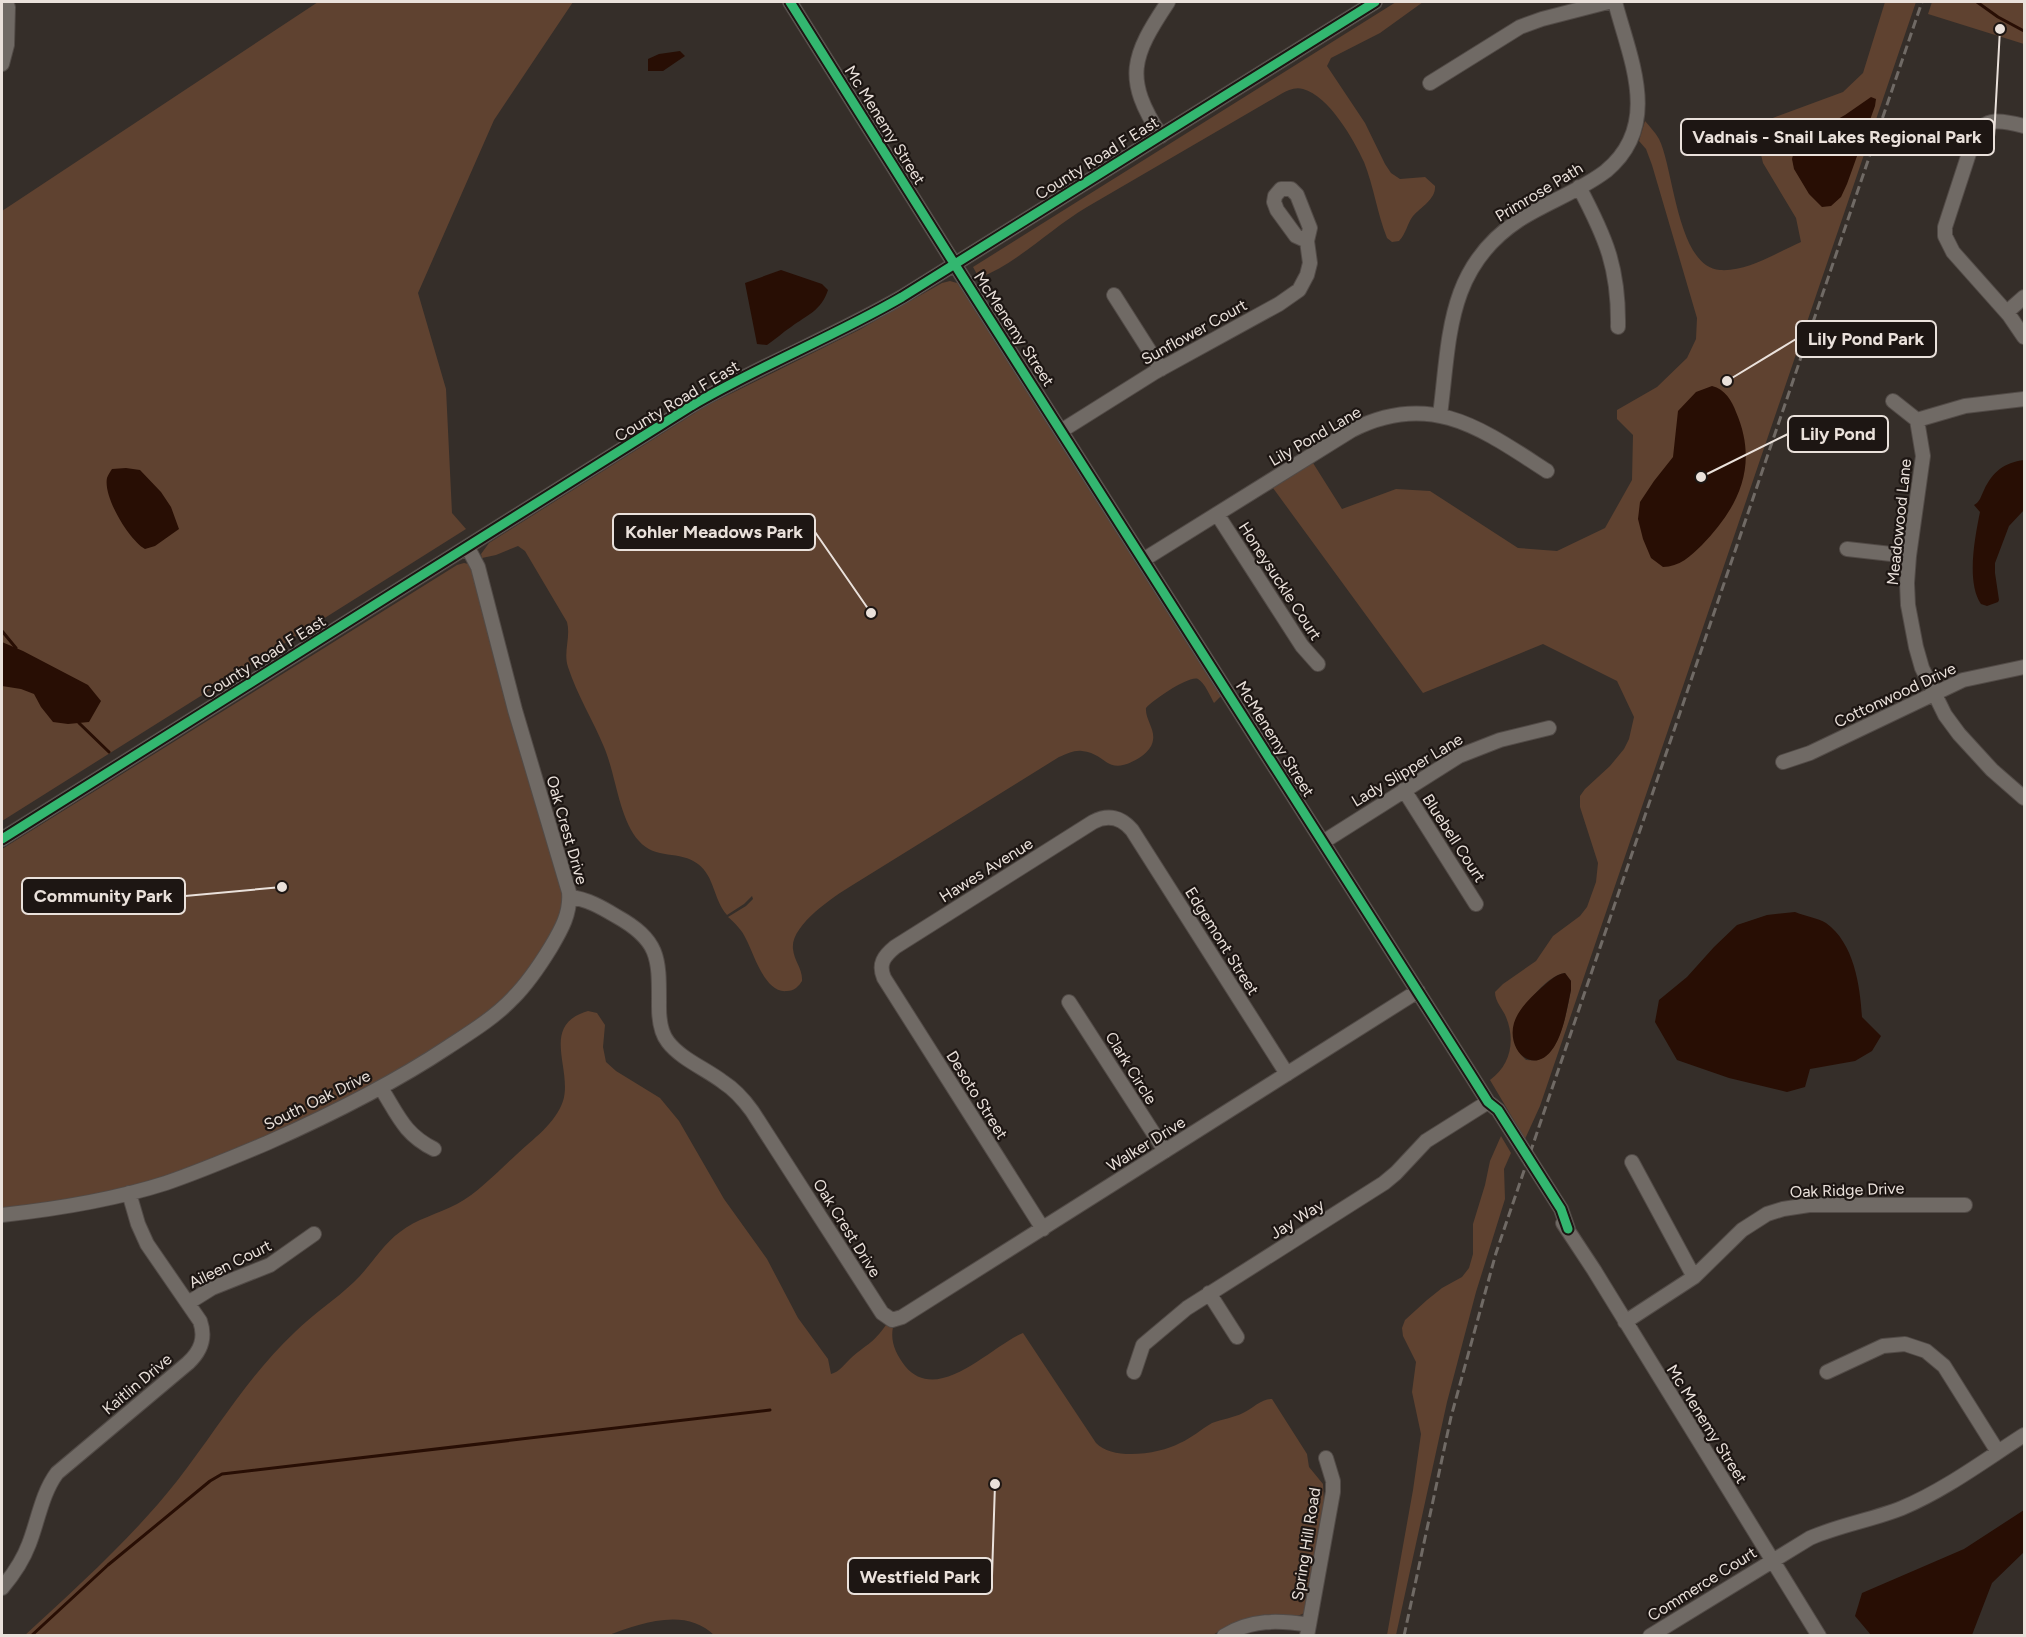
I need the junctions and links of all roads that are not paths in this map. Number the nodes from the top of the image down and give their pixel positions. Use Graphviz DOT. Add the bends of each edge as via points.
graph roads {
  1 [pos="790,2"];
  2 [pos="1168,2"];
  3 [pos="1375,2"];
  4 [pos="1608,2"];
  5 [pos="1615,2"];
  6 [pos="8,7"];
  7 [pos="2,64"];
  8 [pos="1430,83"];
  9 [pos="2025,126"];
  10 [pos="1161,136"];
  11 [pos="1579,187"];
  12 [pos="1307,241"];
  13 [pos="955,265"];
  14 [pos="1114,295"];
  15 [pos="2025,297"];
  16 [pos="2007,312"];
  17 [pos="1618,327"];
  18 [pos="2025,337"];
  19 [pos="1161,369"];
  20 [pos="2025,399"];
  21 [pos="1893,401"];
  22 [pos="1440,415"];
  23 [pos="1917,420"];
  24 [pos="1061,431"];
  25 [pos="1547,471"];
  26 [pos="1217,514"];
  27 [pos="468,548"];
  28 [pos="1846,549"];
  29 [pos="1909,556"];
  30 [pos="1143,560"];
  31 [pos="1318,664"];
  32 [pos="2025,667"];
  33 [pos="1935,692"];
  34 [pos="1549,728"];
  35 [pos="1783,762"];
  36 [pos="1404,790"];
  37 [pos="2025,798"];
  38 [pos="1128,826"];
  39 [pos="2,839"];
  40 [pos="1323,842"];
  41 [pos="570,897"];
  42 [pos="1476,904"];
  43 [pos="884,978"];
  44 [pos="1418,991"];
  45 [pos="1070,1002"];
  46 [pos="1287,1074"];
  47 [pos="381,1088"];
  48 [pos="1488,1102"];
  49 [pos="434,1149"];
  50 [pos="1165,1151"];
  51 [pos="1632,1162"];
  52 [pos="129,1193"];
  53 [pos="1965,1205"];
  54 [pos="2,1215"];
  55 [pos="1043,1229"];
  56 [pos="1568,1229"];
  57 [pos="314,1234"];
  58 [pos="1694,1277"];
  59 [pos="1209,1293"];
  60 [pos="188,1303"];
  61 [pos="890,1320"];
  62 [pos="1625,1322"];
  63 [pos="1237,1337"];
  64 [pos="1134,1372"];
  65 [pos="1827,1372"];
  66 [pos="2025,1435"];
  67 [pos="1998,1452"];
  68 [pos="1326,1458"];
  69 [pos="1772,1560"];
  70 [pos="2,1588"];
  71 [pos="1308,1630"];
  72 [pos="1224,1635"];
  73 [pos="1650,1635"];
  74 [pos="1819,1635"];
  1 -- 13 [label="street, Mc Menemy Street"];
  2 -- 10 [label="street" via="1143,40 1136,64 1142,105"];
  3 -- 10 [label="street, County Road F East"];
  4 -- 8 [label="street" via="1520,27"];
  5 -- 11 [label="street, Primrose Path" via="1638,91 1637,122 1618,160"];
  6 -- 7 [label="street"];
  9 -- 16 [label="street" via="1997,120 1980,128 1945,227 1949,245"];
  10 -- 13 [label="street, County Road F East"];
  11 -- 17 [label="street" via="1612,258 1618,292"];
  11 -- 22 [label="street, Primrose Path" via="1508,227 1472,267 1454,309"];
  12 -- 19 [label="street, Sunflower Court" via="1309,271 1293,296"];
  13 -- 24 [label="street, McMenemy Street"];
  13 -- 27 [label="street, County Road F East" via="865,318 710,395"];
  14 -- 19 [label="street"];
  15 -- 16 [label="street"];
  16 -- 18 [label="street"];
  19 -- 24 [label="street, Sunflower Court"];
  20 -- 23 [label="street" via="1965,406"];
  21 -- 23 [label="street"];
  22 -- 25 [label="street, Lily Pond Lane" via="1479,428"];
  22 -- 26 [label="street, Lily Pond Lane" via="1402,415 1365,424"];
  23 -- 29 [label="street, Meadowood Lane" via="1923,456"];
  24 -- 30 [label="street, McMenemy Street"];
  26 -- 30 [label="street, Lily Pond Lane"];
  26 -- 31 [label="street, Honeysuckle Court" via="1302,646"];
  27 -- 39 [label="street, County Road F East"];
  27 -- 41 [label="street, Oak Crest Drive" via="478,567"];
  28 -- 29 [label="street"];
  29 -- 33 [label="street, Meadowood Lane" via="1911,626 1922,668"];
  30 -- 40 [label="street, McMenemy Street"];
  32 -- 33 [label="street, Cottonwood Drive" via="1963,680"];
  33 -- 35 [label="street, Cottonwood Drive" via="1810,753"];
  33 -- 37 [label="street, Meadowood Lane" via="1945,715 1974,752"];
  34 -- 36 [label="street, Lady Slipper Lane" via="1476,748"];
  36 -- 40 [label="street, Lady Slipper Lane"];
  36 -- 42 [label="street, Bluebell Court"];
  38 -- 43 [label="street, Hawes Avenue" via="1112,817 1093,822 890,951 881,964"];
  38 -- 46 [label="street, Edgemont Street"];
  40 -- 44 [label="street, McMenemy Street"];
  41 -- 47 [label="street, South Oak Drive" via="560,932 513,999 481,1025"];
  41 -- 61 [label="street, Oak Crest Drive" via="596,905 633,926 648,940 658,966 660,1017 666,1040 728,1085 752,1111"];
  43 -- 55 [label="street, Desoto Street"];
  44 -- 46 [label="street, Walker Drive"];
  44 -- 48 [label="street, McMenemy Street"];
  45 -- 50 [label="street, Clark Circle"];
  46 -- 50 [label="street, Walker Drive"];
  47 -- 49 [label="street" via="411,1135"];
  47 -- 52 [label="street, South Oak Drive" via="218,1164"];
  48 -- 56 [label="street, McMenemy Street" via="1491,1114"];
  48 -- 59 [label="street, Jay Way" via="1429,1140 1384,1183"];
  50 -- 55 [label="street, Walker Drive"];
  51 -- 58 [label="street"];
  52 -- 54 [label="street, South Oak Drive"];
  52 -- 60 [label="street, Kaitlin Drive" via="147,1244"];
  53 -- 58 [label="street, Oak Ridge Drive" via="1809,1205 1783,1209 1742,1230"];
  55 -- 61 [label="street, Walker Drive" via="902,1317"];
  56 -- 62 [label="street, Mc Menemy Street"];
  57 -- 60 [label="street, Aileen Court" via="270,1265 212,1288"];
  58 -- 62 [label="street, Oak Ridge Drive"];
  59 -- 63 [label="street"];
  59 -- 64 [label="street, Jay Way" via="1145,1344"];
  60 -- 70 [label="street, Kaitlin Drive" via="203,1332 196,1355 57,1473 26,1551"];
  62 -- 69 [label="street, Mc Menemy Street"];
  65 -- 67 [label="street" via="1883,1346 1905,1344 1926,1351 1944,1366"];
  66 -- 67 [label="street"];
  67 -- 69 [label="street" via="1922,1499 1829,1530"];
  68 -- 71 [label="street, Spring Hill Road" via="1333,1492"];
  69 -- 73 [label="street, Commerce Court"];
  69 -- 74 [label="street, Mc Menemy Street"];
  71 -- 72 [label="street" via="1280,1621 1262,1622"];
}
